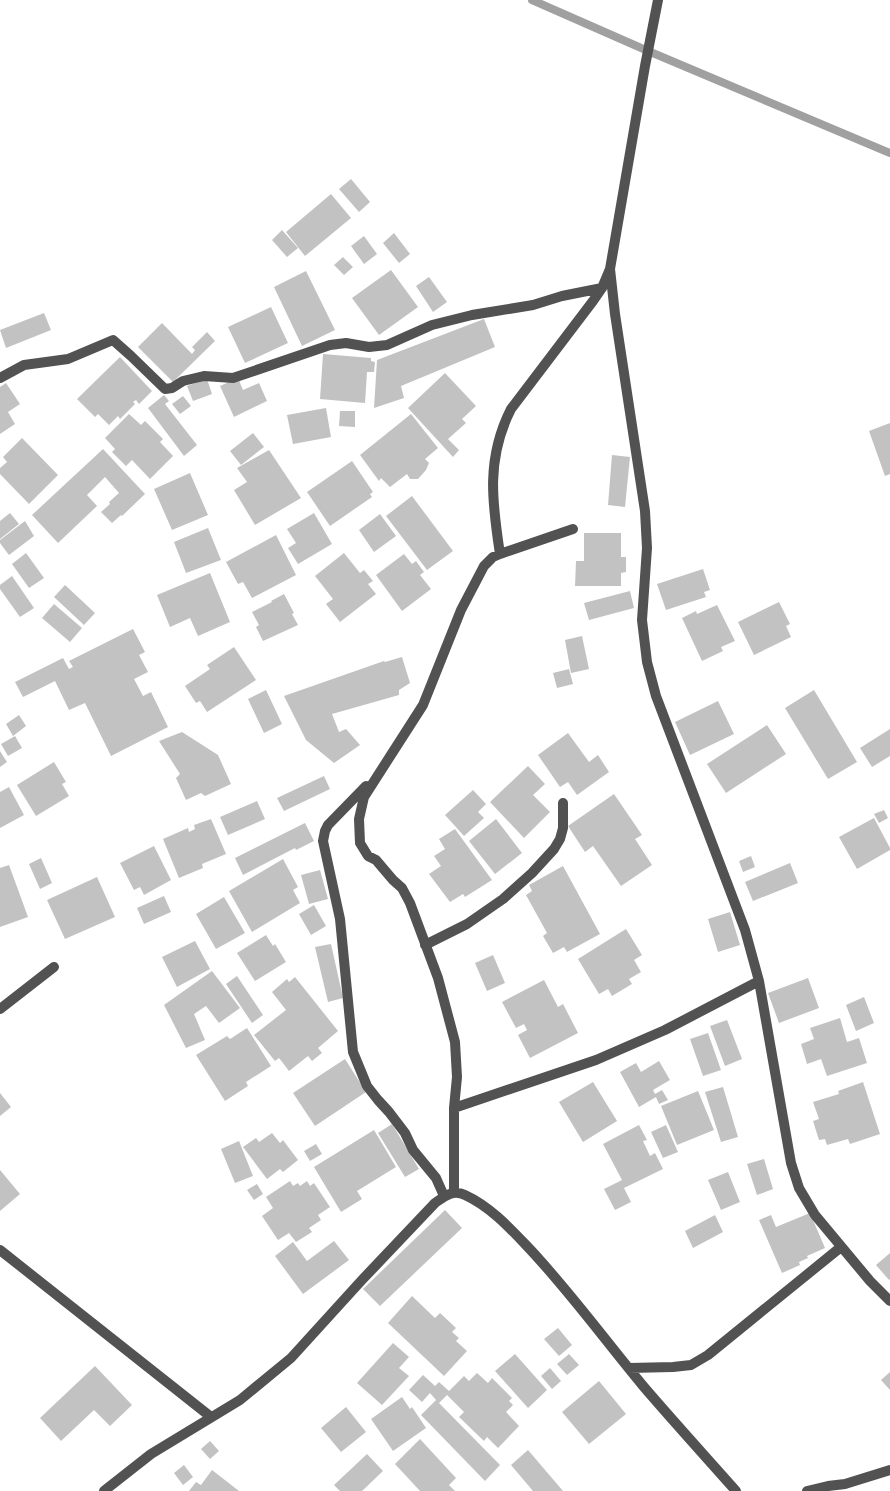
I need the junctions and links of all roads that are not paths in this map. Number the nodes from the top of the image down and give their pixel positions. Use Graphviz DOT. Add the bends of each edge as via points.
graph roads {
  1 [pos="658,0"];
  2 [pos="610,269"];
  3 [pos="602,288"];
  4 [pos="0,378"];
  5 [pos="573,529"];
  6 [pos="500,554"];
  7 [pos="377,775"];
  8 [pos="564,802"];
  9 [pos="425,945"];
  10 [pos="54,967"];
  11 [pos="759,981"];
  12 [pos="0,1009"];
  13 [pos="454,1108"];
  14 [pos="454,1192"];
  15 [pos="444,1196"];
  16 [pos="842,1247"];
  17 [pos="0,1250"];
  18 [pos="890,1301"];
  19 [pos="629,1368"];
  20 [pos="211,1417"];
  21 [pos="890,1470"];
  22 [pos="104,1491"];
  23 [pos="736,1491"];
  24 [pos="807,1491"];
  1 -- 2 [label="street"];
  2 -- 3 [label="street"];
  2 -- 11 [label="street" via="644,511 647,548 642,620 647,662 656,696 745,930"];
  3 -- 4 [label="street" via="432,325 387,345 330,345 233,378 204,376 172,388 165,389 159,385 113,340 68,359 24,365"];
  3 -- 6 [label="street" via="511,410 502,426 496,448 493,477"];
  5 -- 6 [label="street"];
  6 -- 7 [label="street" via="484,566 461,610 423,705"];
  7 -- 9 [label="street" via="364,797 359,819 360,843 368,856 376,860 402,888"];
  7 -- 15 [label="street" via="328,825 323,841 340,919 353,1052 368,1086 405,1133 413,1150 436,1178"];
  8 -- 9 [label="street" via="560,839 532,873 503,899 467,924"];
  9 -- 13 [label="street" via="438,978 454,1042 457,1077"];
  10 -- 12 [label="street"];
  11 -- 13 [label="street" via="665,1030 596,1060"];
  11 -- 16 [label="street" via="791,1163 799,1188 815,1215"];
  13 -- 14 [label="street"];
  14 -- 15 [label="street"];
  14 -- 19 [label="street" via="476,1201 505,1223 570,1294"];
  15 -- 20 [label="street" via="361,1280 291,1358 240,1400"];
  16 -- 18 [label="street"];
  16 -- 19 [label="street" via="708,1356 691,1365"];
  17 -- 20 [label="street"];
  19 -- 23 [label="street"];
  20 -- 22 [label="street" via="151,1454"];
  21 -- 24 [label="street" via="846,1484"];
}
